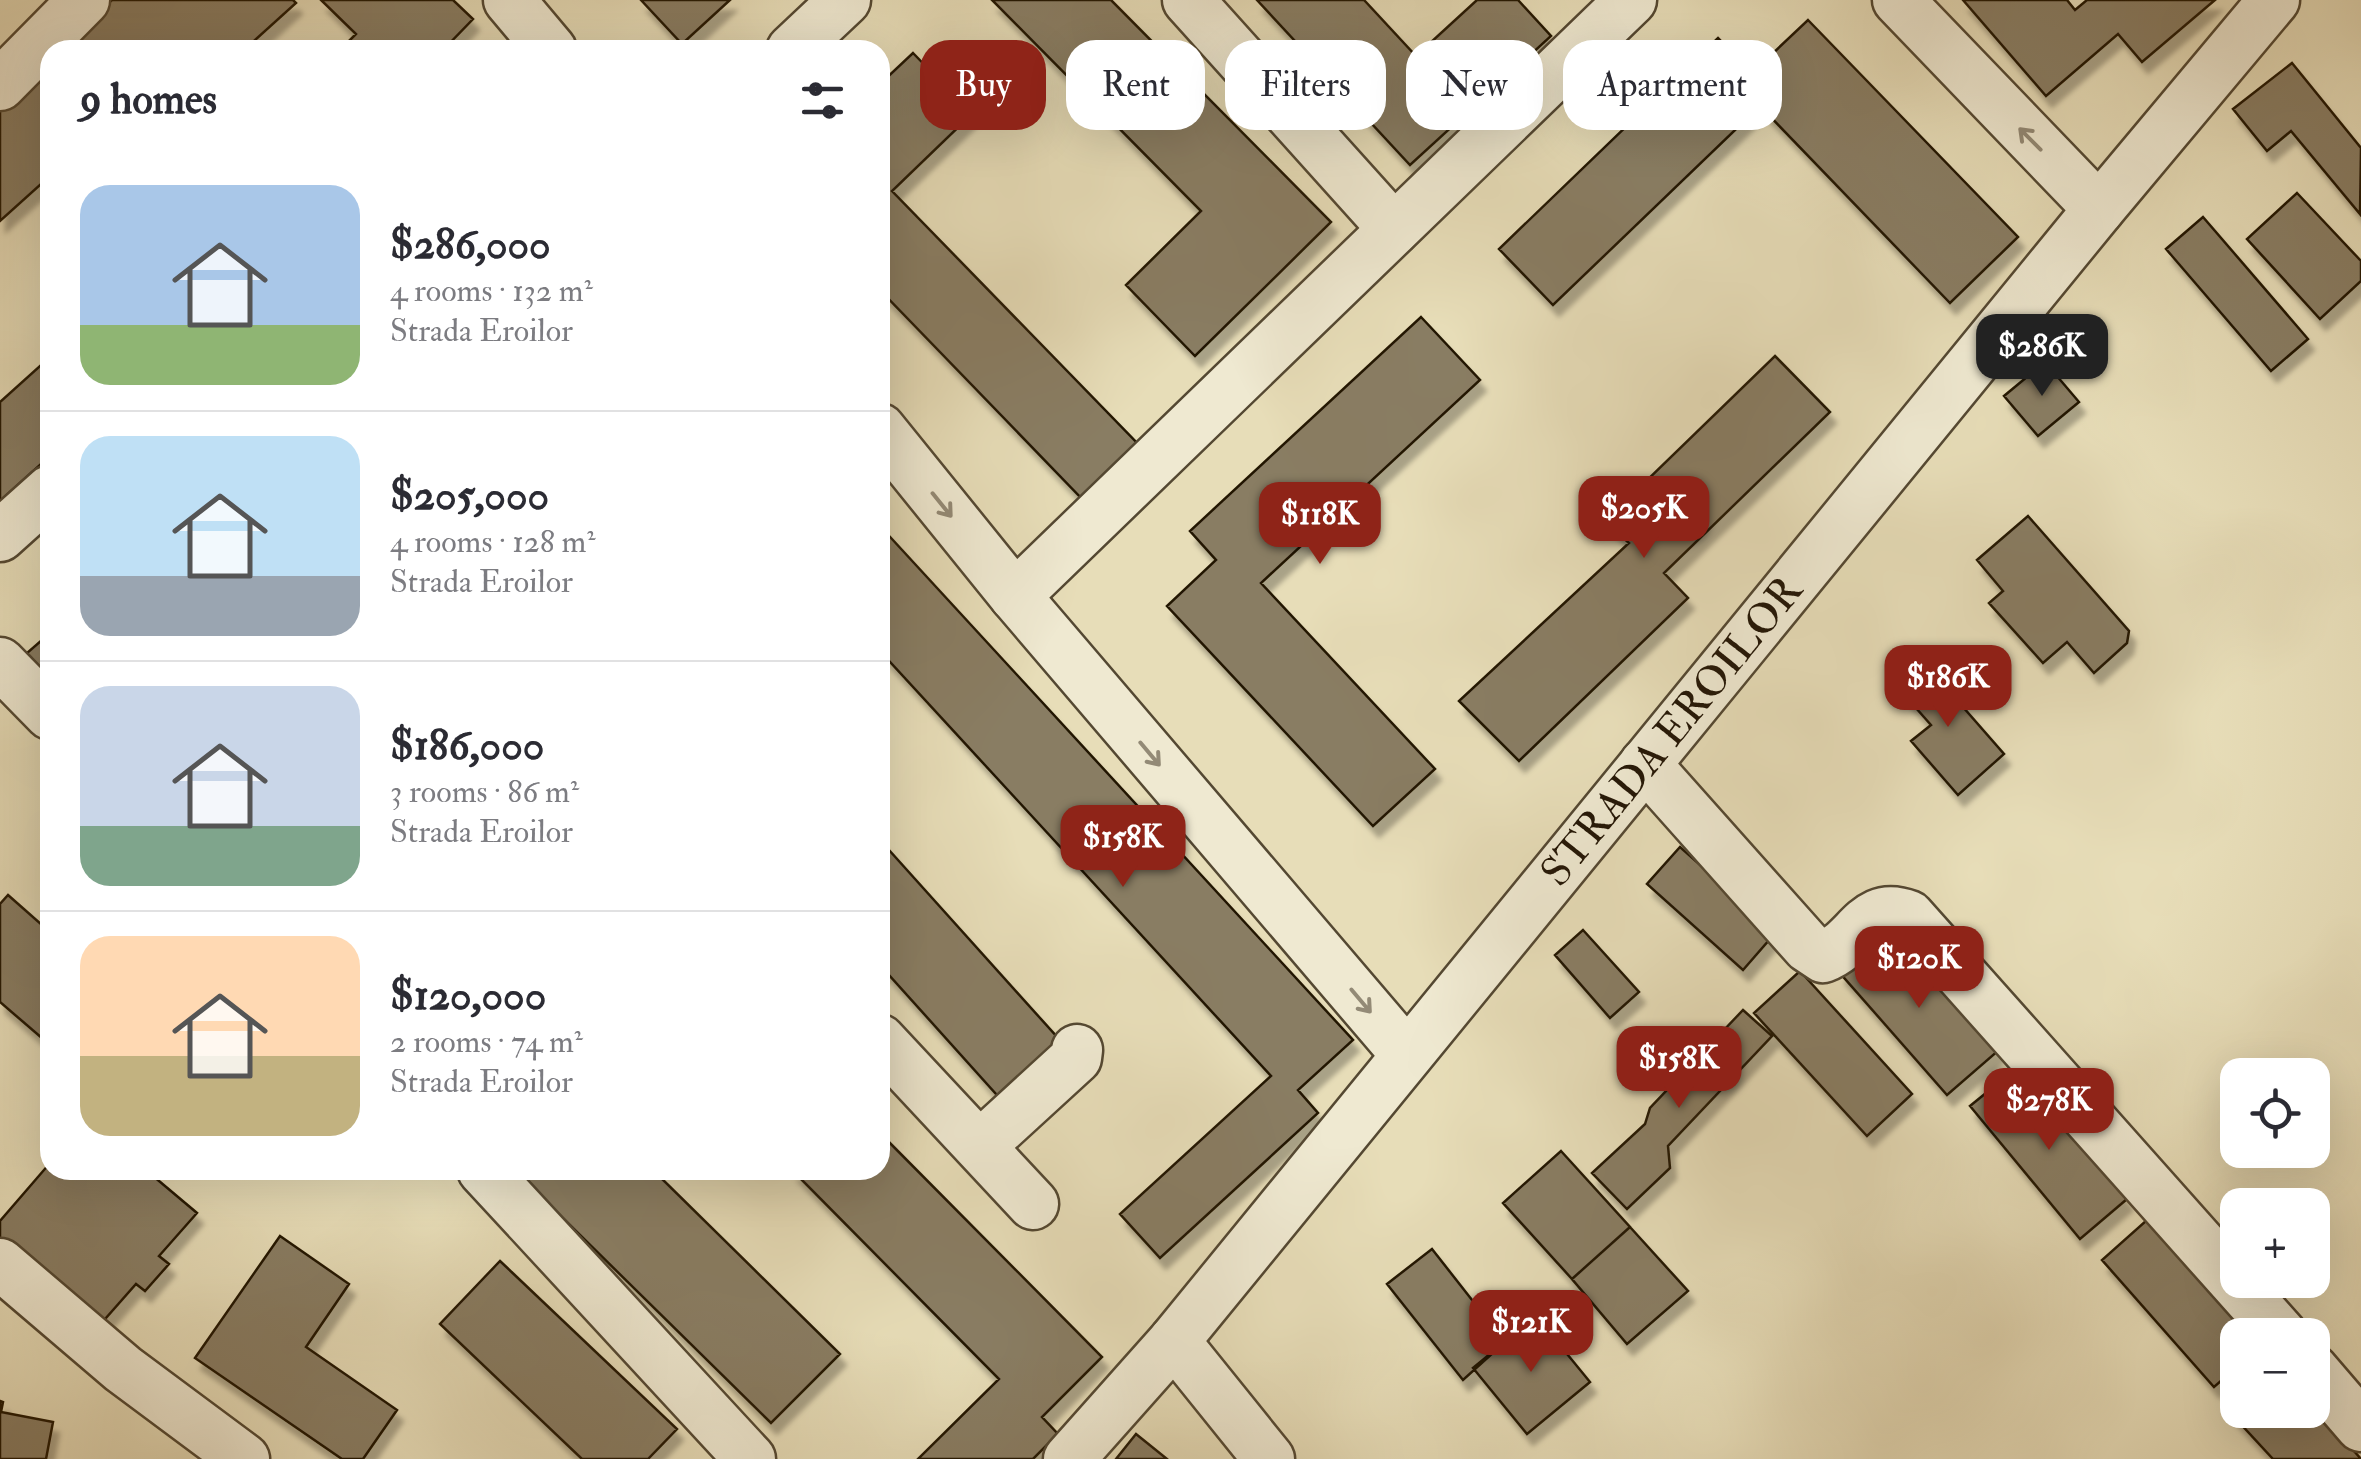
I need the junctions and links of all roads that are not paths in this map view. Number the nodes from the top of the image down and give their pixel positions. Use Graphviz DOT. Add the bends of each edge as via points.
graph roads {
  1 [pos="84,0"];
  2 [pos="509,0"];
  3 [pos="845,0"];
  4 [pos="1188,0"];
  5 [pos="1631,0"];
  6 [pos="1898,0"];
  7 [pos="2274,0"];
  8 [pos="44,40"];
  9 [pos="539,40"];
  10 [pos="803,40"];
  11 [pos="40,45"];
  12 [pos="0,85"];
  13 [pos="2099,208"];
  14 [pos="1394,228"];
  15 [pos="890,442"];
  16 [pos="40,500"];
  17 [pos="0,536"];
  18 [pos="1016,596"];
  19 [pos="0,662"];
  20 [pos="40,704"];
  21 [pos="1646,764"];
  22 [pos="1077,1050"];
  23 [pos="890,1051"];
  24 [pos="1407,1056"];
  25 [pos="980,1146"];
  26 [pos="492,1180"];
  27 [pos="1033,1204"];
  28 [pos="0,1264"];
  29 [pos="2267,1318"];
  30 [pos="1174,1341"];
  31 [pos="2330,1390"];
  32 [pos="2361,1426"];
  33 [pos="244,1459"];
  34 [pos="750,1459"];
  35 [pos="1069,1459"];
  36 [pos="1269,1459"];
  1 -- 8 [label="street"];
  2 -- 9 [label="street"];
  3 -- 10 [label="street"];
  4 -- 14 [label="street"];
  5 -- 14 [label="street"];
  13 -- 6 [label="street, one-way"];
  7 -- 13 [label="street, STRADA EROILOR"];
  11 -- 12 [label="street"];
  13 -- 21 [label="street, STRADA EROILOR"];
  14 -- 18 [label="street"];
  15 -- 18 [label="street, one-way"];
  16 -- 17 [label="street"];
  18 -- 24 [label="street, one-way"];
  19 -- 20 [label="street"];
  21 -- 24 [label="street, STRADA EROILOR"];
  21 -- 29 [label="street" via="1823,957 1876,914 1909,916"];
  22 -- 25 [label="street"];
  23 -- 25 [label="street"];
  24 -- 30 [label="street, STRADA EROILOR"];
  25 -- 27 [label="street"];
  26 -- 34 [label="street"];
  28 -- 33 [label="street" via="123,1370"];
  30 -- 35 [label="street, STRADA EROILOR"];
  30 -- 36 [label="street"];
  31 -- 32 [label="street"];
}
